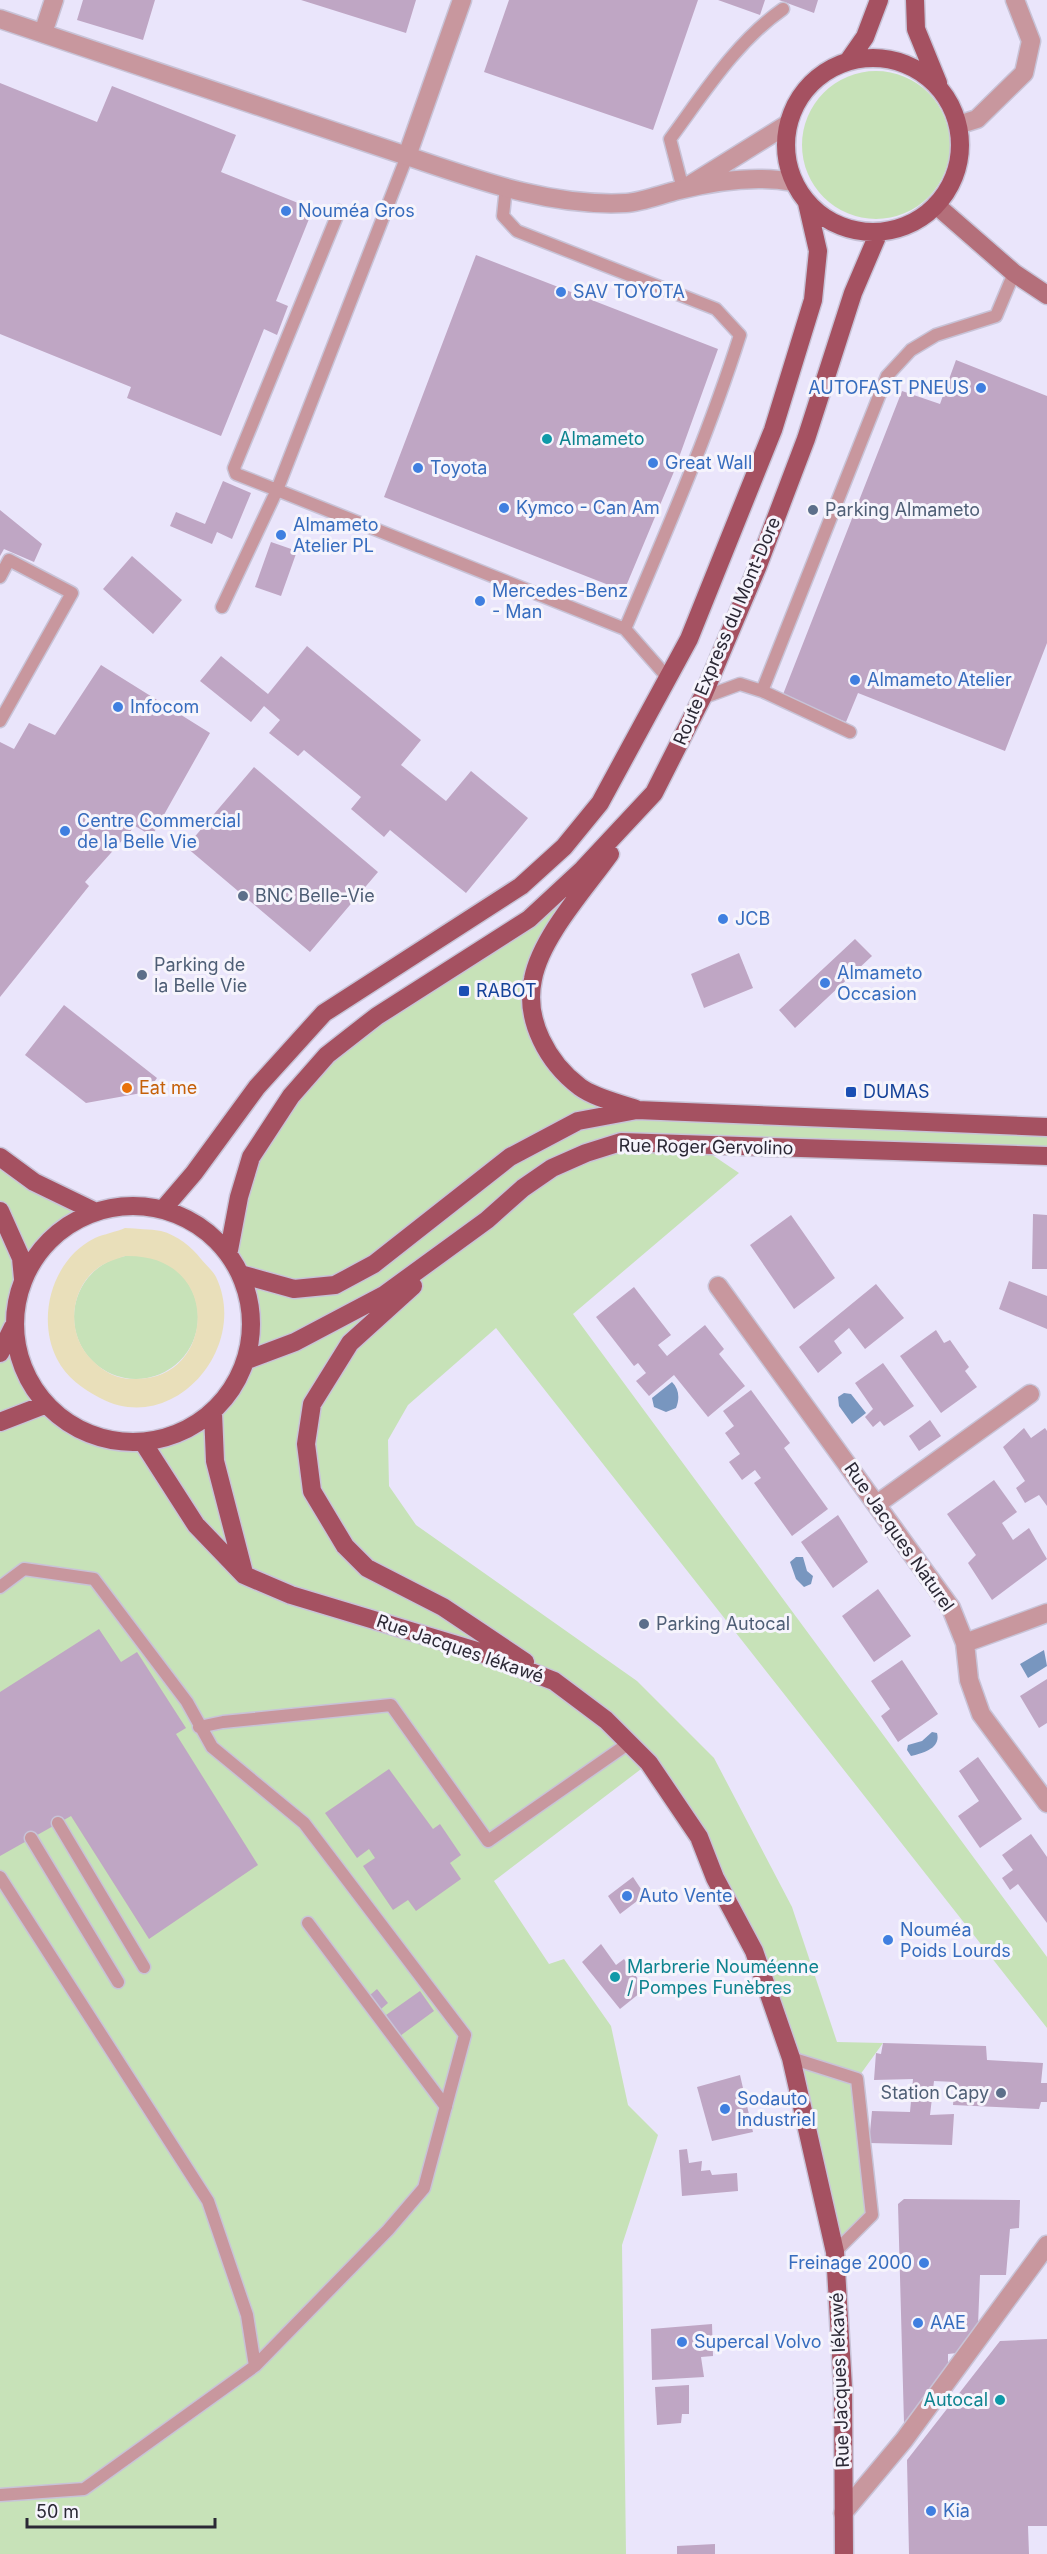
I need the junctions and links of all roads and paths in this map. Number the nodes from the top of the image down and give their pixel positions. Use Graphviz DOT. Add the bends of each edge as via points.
graph roads {
  1 [pos="54,0"];
  2 [pos="462,0"];
  3 [pos="879,0"];
  4 [pos="915,0"];
  5 [pos="1014,0"];
  6 [pos="783,9"];
  7 [pos="0,19"];
  8 [pos="43,33"];
  9 [pos="849,60"];
  10 [pos="941,90"];
  11 [pos="788,124"];
  12 [pos="958,125"];
  13 [pos="407,156"];
  14 [pos="793,182"];
  15 [pos="506,187"];
  16 [pos="683,189"];
  17 [pos="807,203"];
  18 [pos="936,205"];
  19 [pos="339,211"];
  20 [pos="879,232"];
  21 [pos="1014,273"];
  22 [pos="1047,295"];
  23 [pos="277,490"];
  24 [pos="0,577"];
  25 [pos="222,607"];
  26 [pos="625,629"];
  27 [pos="668,678"];
  28 [pos="762,691"];
  29 [pos="702,698"];
  30 [pos="0,721"];
  31 [pos="850,732"];
  32 [pos="654,793"];
  33 [pos="638,1110"];
  34 [pos="1047,1127"];
  35 [pos="1047,1156"];
  36 [pos="0,1157"];
  37 [pos="164,1208"];
  38 [pos="0,1211"];
  39 [pos="96,1212"];
  40 [pos="487,1220"];
  41 [pos="229,1250"];
  42 [pos="240,1274"];
  43 [pos="23,1279"];
  44 [pos="718,1286"];
  45 [pos="15,1323"];
  46 [pos="0,1353"];
  47 [pos="247,1360"];
  48 [pos="1030,1394"];
  49 [pos="44,1405"];
  50 [pos="213,1413"];
  51 [pos="0,1422"];
  52 [pos="144,1444"];
  53 [pos="877,1504"];
  54 [pos="244,1575"];
  55 [pos="0,1587"];
  56 [pos="1047,1613"];
  57 [pos="965,1642"];
  58 [pos="554,1681"];
  59 [pos="199,1728"];
  60 [pos="629,1743"];
  61 [pos="1047,1803"];
  62 [pos="58,1823"];
  63 [pos="31,1838"];
  64 [pos="0,1877"];
  65 [pos="308,1923"];
  66 [pos="144,1967"];
  67 [pos="118,1982"];
  68 [pos="791,2058"];
  69 [pos="446,2107"];
  70 [pos="1047,2245"];
  71 [pos="835,2252"];
  72 [pos="255,2366"];
  73 [pos="0,2494"];
  74 [pos="843,2513"];
  75 [pos="844,2554"];
  1 -- 8 [label="street"];
  2 -- 13 [label="street"];
  3 -- 9 [label="main road" via="864,37"];
  4 -- 10 [label="main road" via="916,29"];
  5 -- 12 [label="street" via="1031,41 1024,73 977,118"];
  6 -- 16 [label="lane" via="766,21 719,73 670,139"];
  7 -- 8 [label="street"];
  8 -- 13 [label="street"];
  9 -- 10 [label="main road" via="874,57 899,61 922,72"];
  9 -- 11 [label="main road" via="828,69 810,84 796,102"];
  10 -- 12 [label="main road"];
  11 -- 14 [label="main road" via="786,153"];
  11 -- 16 [label="street"];
  12 -- 18 [label="main road" via="958,162 950,185"];
  13 -- 15 [label="street"];
  13 -- 23 [label="lane"];
  14 -- 16 [label="street" via="749,179"];
  14 -- 17 [label="main road"];
  15 -- 16 [label="street" via="560,201 628,203"];
  15 -- 26 [label="lane" via="503,216 517,231 716,309 740,335 673,517"];
  17 -- 20 [label="main road" via="827,220 852,230"];
  17 -- 27 [label="main road, Route Express du Mont-Dore" via="818,251 813,300 773,430 702,607"];
  18 -- 20 [label="main road" via="900,228"];
  18 -- 21 [label="main road"];
  19 -- 23 [label="lane" via="234,468 236,474"];
  20 -- 29 [label="main road, Route Express du Mont-Dore" via="853,293 806,439"];
  21 -- 22 [label="main road"];
  21 -- 28 [label="lane" via="996,316 936,335 911,350 887,376"];
  23 -- 25 [label="lane"];
  23 -- 26 [label="lane"];
  24 -- 30 [label="lane" via="9,560 72,593"];
  26 -- 27 [label="lane"];
  27 -- 37 [label="main road, Route Express du Mont-Dore" via="600,803 564,847 520,886 324,1013 257,1087"];
  28 -- 29 [label="lane" via="740,684"];
  28 -- 31 [label="lane"];
  29 -- 32 [label="main road, Route Express du Mont-Dore"];
  32 -- 33 [label="main road" via="548,942 532,979 532,1008 538,1036 554,1064 582,1089"];
  32 -- 41 [label="main road, Route Express du Mont-Dore" via="584,869 529,919 377,1016 327,1055 291,1096 251,1157"];
  33 -- 34 [label="main road, Rue Roger Gervolino"];
  33 -- 42 [label="main road, Rue Roger Gervolino" via="578,1121 510,1157 374,1264 335,1285 294,1289"];
  35 -- 40 [label="main road, Rue Roger Gervolino" via="621,1142 552,1168"];
  36 -- 39 [label="main road" via="34,1182"];
  37 -- 39 [label="main road" via="126,1207"];
  37 -- 41 [label="main road" via="203,1228"];
  38 -- 43 [label="main road" via="21,1257"];
  39 -- 43 [label="main road" via="62,1228 34,1258"];
  40 -- 47 [label="main road, Rue Roger Gervolino" via="384,1295 295,1342"];
  40 -- 58 [label="main road" via="350,1343 312,1404 306,1444 312,1491 345,1546 368,1568 443,1607"];
  41 -- 42 [label="main road"];
  42 -- 47 [label="main road" via="252,1316"];
  43 -- 45 [label="main road"];
  44 -- 53 [label="street, Rue Jacques Naturel"];
  45 -- 46 [label="main road"];
  45 -- 49 [label="main road" via="15,1344 25,1373"];
  47 -- 50 [label="main road" via="231,1393"];
  48 -- 53 [label="street"];
  49 -- 51 [label="main road"];
  49 -- 52 [label="main road" via="62,1421 90,1436"];
  50 -- 52 [label="main road" via="179,1435"];
  50 -- 54 [label="main road" via="215,1461"];
  52 -- 54 [label="main road, Rue Jacques Iékawé" via="196,1525"];
  53 -- 57 [label="street, Rue Jacques Naturel" via="951,1608"];
  54 -- 58 [label="main road, Rue Jacques Iékawé" via="291,1594 477,1651"];
  55 -- 59 [label="lane" via="24,1569 94,1579 188,1702"];
  56 -- 57 [label="street"];
  57 -- 61 [label="street, Rue Jacques Naturel" via="969,1680 981,1714"];
  58 -- 60 [label="main road, Rue Jacques Iékawé" via="606,1720"];
  59 -- 60 [label="lane" via="223,1722 391,1706 488,1841"];
  59 -- 69 [label="lane" via="212,1747 304,1823 465,2035"];
  60 -- 68 [label="main road, Rue Jacques Iékawé" via="649,1762 699,1837 715,1878 754,1951"];
  62 -- 66 [label="lane"];
  63 -- 67 [label="lane"];
  64 -- 72 [label="lane" via="208,2201 247,2315"];
  65 -- 69 [label="lane"];
  68 -- 71 [label="main road, Rue Jacques Iékawé"];
  68 -- 71 [label="lane" via="857,2079 872,2215"];
  69 -- 72 [label="lane" via="424,2188"];
  70 -- 74 [label="street" via="904,2440"];
  71 -- 74 [label="main road, Rue Jacques Iékawé" via="843,2388"];
  72 -- 73 [label="lane" via="84,2489"];
  74 -- 75 [label="main road, Rue Jacques Iékawé"];
}
